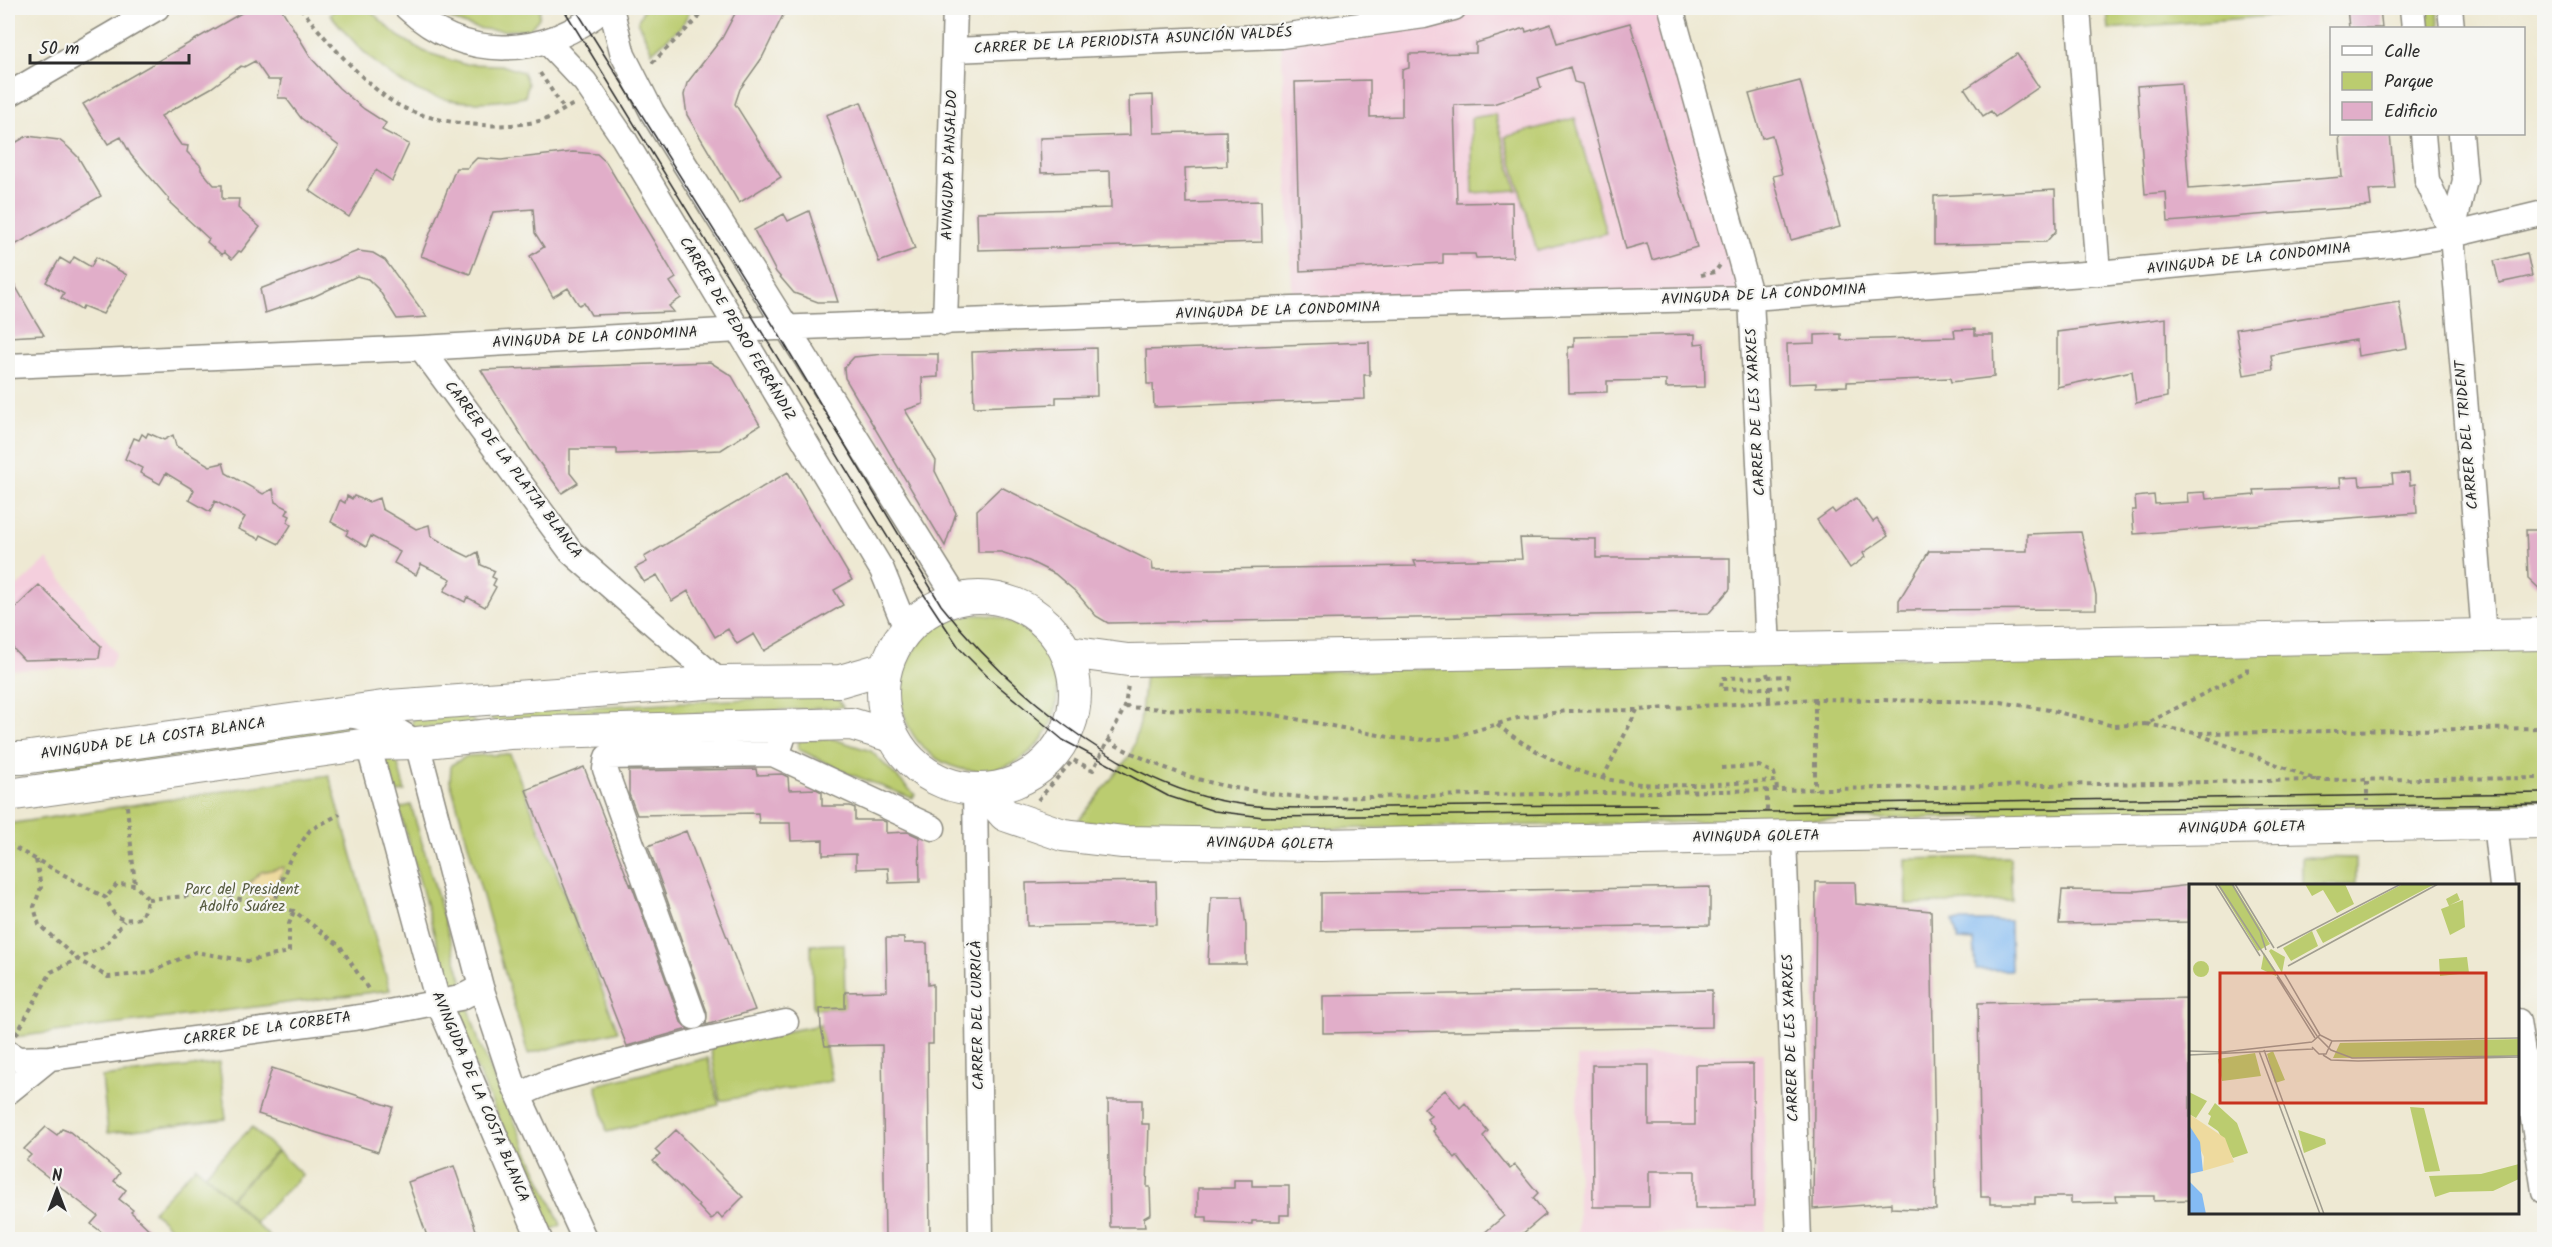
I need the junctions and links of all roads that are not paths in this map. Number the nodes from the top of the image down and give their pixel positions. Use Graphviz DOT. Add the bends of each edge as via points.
graph roads {
  1 [pos="157,8"];
  2 [pos="407,8"];
  3 [pos="605,8"];
  4 [pos="611,8"];
  5 [pos="956,8"];
  6 [pos="1454,8"];
  7 [pos="1671,8"];
  8 [pos="2078,8"];
  9 [pos="2412,8"];
  10 [pos="2450,8"];
  11 [pos="2414,27"];
  12 [pos="2452,27"];
  13 [pos="547,42"];
  14 [pos="954,50"];
  15 [pos="8,95"];
  16 [pos="2423,135"];
  17 [pos="2461,135"];
  18 [pos="2544,213"];
  19 [pos="2452,235"];
  20 [pos="2098,273"];
  21 [pos="1751,298"];
  22 [pos="945,323"];
  23 [pos="787,328"];
  24 [pos="737,330"];
  25 [pos="421,348"];
  26 [pos="8,366"];
  27 [pos="957,599"];
  28 [pos="906,629"];
  29 [pos="2544,634"];
  30 [pos="2484,636"];
  31 [pos="1069,651"];
  32 [pos="1767,664"];
  33 [pos="885,668"];
  34 [pos="720,682"];
  35 [pos="333,712"];
  36 [pos="787,726"];
  37 [pos="891,736"];
  38 [pos="417,743"];
  39 [pos="368,744"];
  40 [pos="773,754"];
  41 [pos="8,758"];
  42 [pos="979,790"];
  43 [pos="8,795"];
  44 [pos="2544,822"];
  45 [pos="2495,823"];
  46 [pos="1775,825"];
  47 [pos="933,828"];
  48 [pos="2502,884"];
  49 [pos="481,987"];
  50 [pos="438,1002"];
  51 [pos="694,1017"];
  52 [pos="786,1022"];
  53 [pos="2519,1034"];
  54 [pos="11,1045"];
  55 [pos="50,1058"];
  56 [pos="8,1092"];
  57 [pos="519,1095"];
  58 [pos="2544,1191"];
  59 [pos="540,1239"];
  60 [pos="585,1239"];
  61 [pos="981,1239"];
  62 [pos="1799,1239"];
  1 -- 15 [label="street"];
  2 -- 13 [label="street" via="453,38 488,47"];
  3 -- 13 [label="street" via="576,30"];
  4 -- 23 [label="street" via="623,54 652,112"];
  5 -- 14 [label="street, AVINGUDA D'ANSALDO"];
  6 -- 14 [label="street, CARRER DE LA PERIODISTA ASUNCIÓN VALDÉS" via="1424,16 1281,36"];
  7 -- 21 [label="street, CARRER DE LES XARXES"];
  8 -- 20 [label="street"];
  9 -- 11 [label="street"];
  10 -- 12 [label="street"];
  13 -- 24 [label="street, CARRER DE PEDRO FERRÁNDIZ" via="585,82 624,139"];
  14 -- 22 [label="street, AVINGUDA D'ANSALDO"];
  16 -- 19 [label="street, CARRER DEL TRIDENT" via="2427,180"];
  17 -- 19 [label="street, CARRER DEL TRIDENT" via="2465,180"];
  18 -- 19 [label="street, AVINGUDA DE LA CONDOMINA"];
  19 -- 20 [label="street, AVINGUDA DE LA CONDOMINA" via="2392,245"];
  19 -- 30 [label="street, CARRER DEL TRIDENT"];
  20 -- 21 [label="street, AVINGUDA DE LA CONDOMINA"];
  21 -- 22 [label="street, AVINGUDA DE LA CONDOMINA" via="1293,309"];
  21 -- 32 [label="street, CARRER DE LES XARXES"];
  22 -- 23 [label="street, AVINGUDA DE LA CONDOMINA"];
  23 -- 24 [label="street, AVINGUDA DE LA CONDOMINA"];
  23 -- 27 [label="street"];
  24 -- 25 [label="street, AVINGUDA DE LA CONDOMINA"];
  24 -- 28 [label="street, CARRER DE PEDRO FERRÁNDIZ" via="882,570"];
  25 -- 26 [label="street, AVINGUDA DE LA CONDOMINA"];
  25 -- 34 [label="street, CARRER DE LA PLATJA BLANCA" via="571,552"];
  27 -- 28 [label="main road" via="932,608"];
  27 -- 31 [label="main road" via="983,597 1016,604 1058,634"];
  28 -- 33 [label="main road"];
  29 -- 30 [label="main road"];
  30 -- 32 [label="main road" via="2247,641"];
  31 -- 32 [label="main road" via="1128,660"];
  31 -- 42 [label="main road" via="1078,679 1063,740 1050,758 1018,781"];
  33 -- 34 [label="main road, AVINGUDA DE LA COSTA BLANCA" via="840,681"];
  33 -- 37 [label="main road" via="882,704"];
  34 -- 35 [label="main road, AVINGUDA DE LA COSTA BLANCA"];
  35 -- 38 [label="street, AVINGUDA DE LA COSTA BLANCA" via="383,722"];
  35 -- 41 [label="main road, AVINGUDA DE LA COSTA BLANCA"];
  36 -- 37 [label="main road" via="851,724"];
  36 -- 38 [label="main road" via="509,733"];
  36 -- 40 [label="street" via="780,747"];
  37 -- 42 [label="main road" via="917,768 945,784"];
  38 -- 39 [label="main road"];
  38 -- 49 [label="street"];
  39 -- 43 [label="main road"];
  39 -- 50 [label="street, AVINGUDA DE LA COSTA BLANCA"];
  40 -- 47 [label="street"];
  40 -- 51 [label="street" via="607,757 605,769"];
  42 -- 46 [label="main road, AVINGUDA GOLETA" via="1005,815 1063,835 1123,842 1320,845"];
  42 -- 61 [label="street, CARRER DEL CURRICÀ"];
  44 -- 45 [label="main road, AVINGUDA GOLETA"];
  45 -- 46 [label="main road, AVINGUDA GOLETA"];
  45 -- 48 [label="street"];
  46 -- 62 [label="street, CARRER DE LES XARXES"];
  49 -- 50 [label="street, CARRER DE LA CORBETA" via="460,998"];
  49 -- 57 [label="street"];
  50 -- 55 [label="street, CARRER DE LA CORBETA" via="368,1016"];
  50 -- 59 [label="street, AVINGUDA DE LA COSTA BLANCA"];
  52 -- 57 [label="street" via="548,1082"];
  53 -- 58 [label="street"];
  54 -- 55 [label="street, CARRER DE LA CORBETA" via="18,1059"];
  55 -- 56 [label="street"];
  57 -- 60 [label="street"];
}
